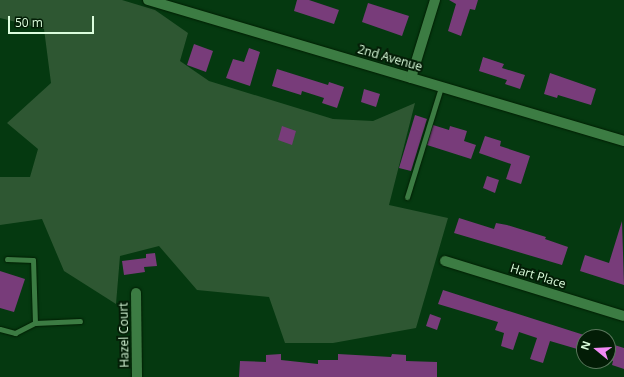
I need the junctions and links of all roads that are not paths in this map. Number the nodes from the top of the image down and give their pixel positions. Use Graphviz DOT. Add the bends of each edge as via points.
graph roads {
  1 [pos="148,0"];
  2 [pos="435,0"];
  3 [pos="410,78"];
  4 [pos="441,87"];
  5 [pos="624,141"];
  6 [pos="408,197"];
  7 [pos="7,259"];
  8 [pos="445,261"];
  9 [pos="136,293"];
  10 [pos="624,316"];
  11 [pos="80,321"];
  12 [pos="35,323"];
  13 [pos="0,328"];
  14 [pos="137,377"];
  1 -- 3 [label="street, 2nd Avenue"];
  2 -- 3 [label="street"];
  3 -- 4 [label="street, 2nd Avenue"];
  4 -- 5 [label="street, 2nd Avenue"];
  4 -- 6 [label="lane"];
  7 -- 12 [label="lane" via="33,260"];
  8 -- 10 [label="street, Hart Place"];
  9 -- 14 [label="street, Hazel Court"];
  11 -- 12 [label="lane"];
  12 -- 13 [label="lane" via="15,333"];
}
